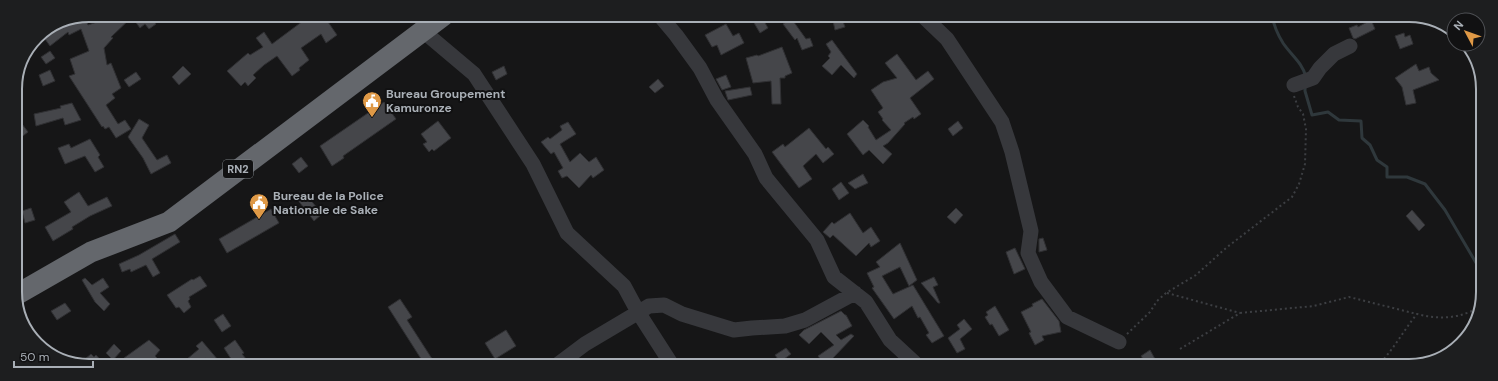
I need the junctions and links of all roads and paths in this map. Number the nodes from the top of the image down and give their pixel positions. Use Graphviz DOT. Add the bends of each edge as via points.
graph roads {
  1 [pos="434,22"];
  2 [pos="665,22"];
  3 [pos="929,22"];
  4 [pos="422,31"];
  5 [pos="1350,46"];
  6 [pos="1294,85"];
  7 [pos="22,292"];
  8 [pos="855,293"];
  9 [pos="1166,293"];
  10 [pos="1472,311"];
  11 [pos="638,312"];
  12 [pos="1240,313"];
  13 [pos="1417,314"];
  14 [pos="1119,342"];
  15 [pos="1180,348"];
  16 [pos="564,359"];
  17 [pos="668,359"];
  18 [pos="911,359"];
  19 [pos="1383,359"];
  1 -- 4 [label="highway, RN2"];
  2 -- 8 [label="street" via="700,68 717,100 755,154 766,178 817,240 834,277"];
  3 -- 14 [label="street" via="947,39 1002,122 1031,231 1028,253 1041,282 1067,317"];
  4 -- 7 [label="highway, RN2" via="169,222 92,252"];
  4 -- 11 [label="street" via="474,74 533,164 568,233 624,286"];
  5 -- 6 [label="street" via="1334,54 1312,78"];
  6 -- 9 [label="path" via="1294,97 1303,114 1306,130 1305,164 1292,197 1226,248 1196,275"];
  8 -- 11 [label="street" via="805,320 785,326 734,330 682,314 664,305 649,306"];
  8 -- 18 [label="street" via="866,302 890,340"];
  9 -- 12 [label="path"];
  9 -- 14 [label="path"];
  10 -- 13 [label="path" via="1461,316 1440,318"];
  11 -- 16 [label="street"];
  11 -- 17 [label="street"];
  12 -- 13 [label="path" via="1314,306 1349,297"];
  12 -- 15 [label="path"];
  13 -- 19 [label="path"];
}
